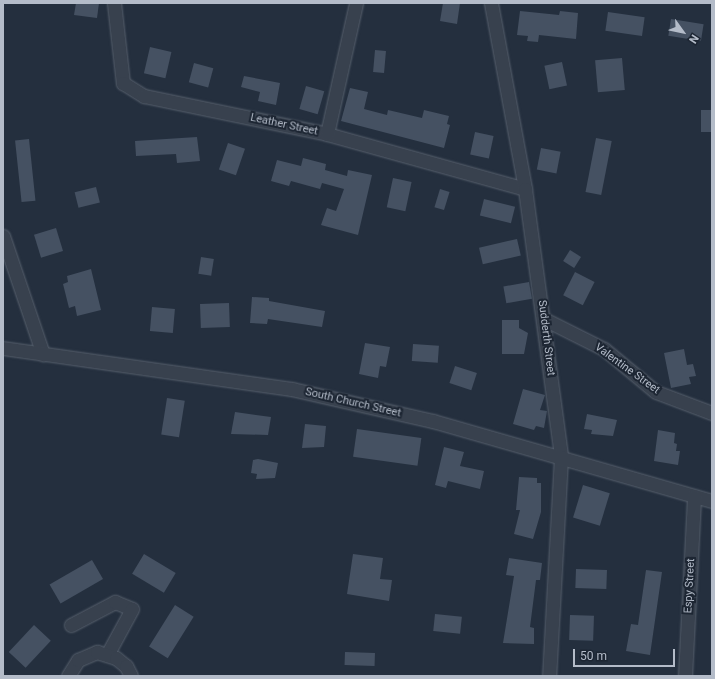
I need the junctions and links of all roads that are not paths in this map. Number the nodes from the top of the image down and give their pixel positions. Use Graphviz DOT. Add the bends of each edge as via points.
graph roads {
  1 [pos="114,3"];
  2 [pos="356,3"];
  3 [pos="492,3"];
  4 [pos="327,134"];
  5 [pos="525,189"];
  6 [pos="3,236"];
  7 [pos="544,319"];
  8 [pos="3,348"];
  9 [pos="43,354"];
  10 [pos="712,413"];
  11 [pos="561,457"];
  12 [pos="694,496"];
  13 [pos="712,501"];
  14 [pos="71,625"];
  15 [pos="107,655"];
  16 [pos="68,676"];
  17 [pos="130,676"];
  18 [pos="549,676"];
  19 [pos="685,676"];
  1 -- 4 [label="street, Leather Street" via="123,83 144,96"];
  2 -- 4 [label="street"];
  3 -- 5 [label="street, Sudderth Street"];
  4 -- 5 [label="street, Leather Street"];
  5 -- 7 [label="street, Sudderth Street"];
  6 -- 9 [label="street"];
  7 -- 10 [label="street, Valentine Street" via="604,349 656,392"];
  7 -- 11 [label="street, Sudderth Street"];
  8 -- 9 [label="street, South Church Street"];
  9 -- 11 [label="street, South Church Street" via="292,389 433,421"];
  11 -- 12 [label="street, South Church Street"];
  11 -- 18 [label="street, Sudderth Street"];
  12 -- 13 [label="street, South Church Street"];
  12 -- 19 [label="street, Espy Street"];
  14 -- 15 [label="street" via="115,602 132,609"];
  15 -- 16 [label="street" via="97,652 78,660"];
  15 -- 17 [label="street" via="126,666"];
}
